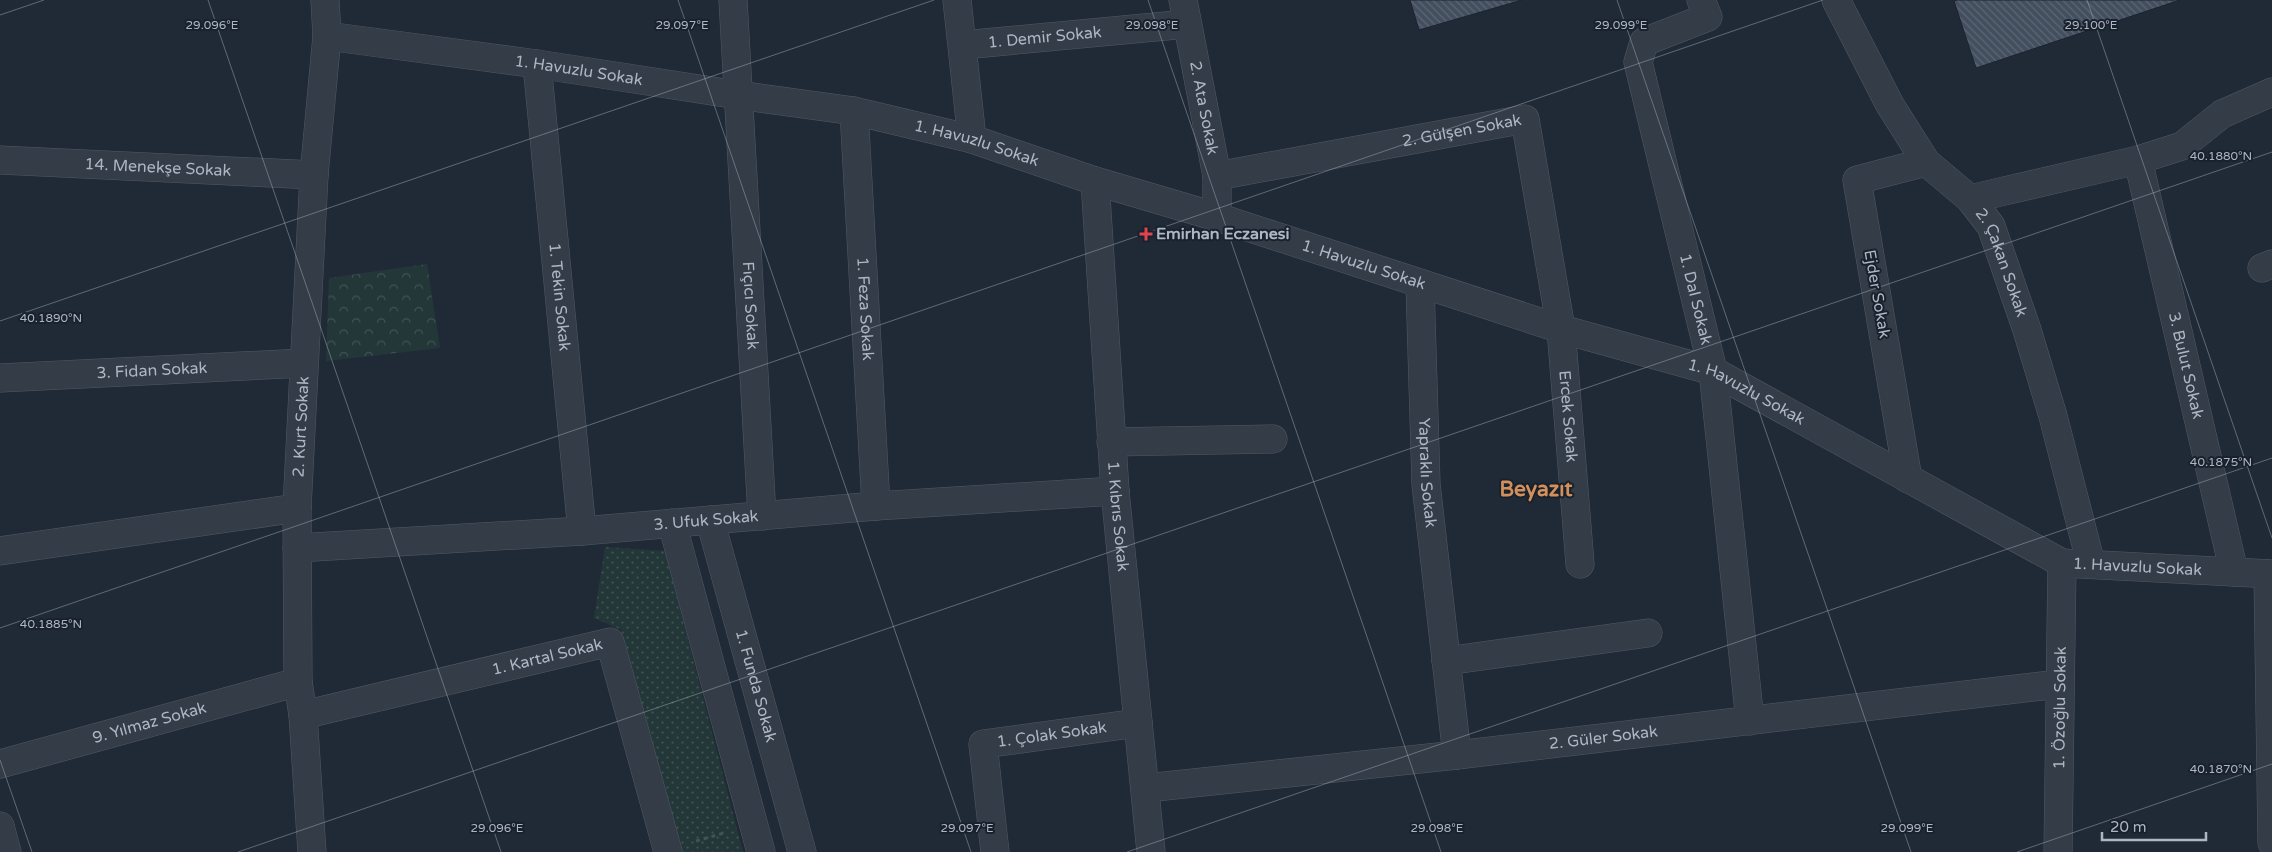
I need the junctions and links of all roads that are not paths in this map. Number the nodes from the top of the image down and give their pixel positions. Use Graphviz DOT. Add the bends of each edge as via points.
graph roads {
  1 [pos="325,0"];
  2 [pos="733,0"];
  3 [pos="957,0"];
  4 [pos="1836,0"];
  5 [pos="1705,8"];
  6 [pos="1185,12"];
  7 [pos="326,36"];
  8 [pos="963,44"];
  9 [pos="537,64"];
  10 [pos="2272,92"];
  11 [pos="738,95"];
  12 [pos="854,111"];
  13 [pos="972,139"];
  14 [pos="0,160"];
  15 [pos="2138,160"];
  16 [pos="1926,162"];
  17 [pos="314,175"];
  18 [pos="1217,176"];
  19 [pos="1095,181"];
  20 [pos="1970,199"];
  21 [pos="1217,217"];
  22 [pos="1420,284"];
  23 [pos="1560,329"];
  24 [pos="304,363"];
  25 [pos="1714,371"];
  26 [pos="0,378"];
  27 [pos="1273,439"];
  28 [pos="1111,442"];
  29 [pos="1908,479"];
  30 [pos="1115,491"];
  31 [pos="876,506"];
  32 [pos="296,508"];
  33 [pos="762,516"];
  34 [pos="710,520"];
  35 [pos="672,523"];
  36 [pos="582,531"];
  37 [pos="297,548"];
  38 [pos="0,551"];
  39 [pos="2062,563"];
  40 [pos="1580,564"];
  41 [pos="2090,564"];
  42 [pos="2234,572"];
  43 [pos="2270,574"];
  44 [pos="1648,633"];
  45 [pos="1446,661"];
  46 [pos="298,682"];
  47 [pos="2060,684"];
  48 [pos="303,715"];
  49 [pos="1750,721"];
  50 [pos="1138,723"];
  51 [pos="1457,755"];
  52 [pos="0,764"];
  53 [pos="1146,788"];
  54 [pos="0,826"];
  55 [pos="2272,843"];
  56 [pos="665,851"];
  57 [pos="1144,851"];
  58 [pos="7,852"];
  59 [pos="312,852"];
  60 [pos="760,852"];
  61 [pos="802,852"];
  62 [pos="995,852"];
  63 [pos="2058,852"];
  1 -- 7 [label="street, 2. Kurt Sokak"];
  2 -- 11 [label="street, Fıçıcı Sokak"];
  3 -- 8 [label="street"];
  4 -- 16 [label="street, 2. Çakan Sokak" via="1890,105"];
  5 -- 25 [label="street, 1. Dal Sokak" via="1644,42 1638,62"];
  6 -- 8 [label="street, 1. Demir Sokak"];
  6 -- 18 [label="street, 2. Ata Sokak"];
  7 -- 9 [label="street, 1. Havuzlu Sokak"];
  7 -- 17 [label="street, 2. Kurt Sokak"];
  8 -- 13 [label="street"];
  9 -- 11 [label="street, 1. Havuzlu Sokak"];
  9 -- 36 [label="street, 1. Tekin Sokak"];
  10 -- 15 [label="street" via="2222,114 2182,146"];
  11 -- 12 [label="street, 1. Havuzlu Sokak"];
  11 -- 33 [label="street, Fıçıcı Sokak"];
  12 -- 13 [label="street, 1. Havuzlu Sokak"];
  12 -- 31 [label="street, 1. Feza Sokak"];
  13 -- 19 [label="street, 1. Havuzlu Sokak"];
  14 -- 17 [label="street, 14. Menekşe Sokak"];
  15 -- 20 [label="street"];
  15 -- 42 [label="street, 3. Bulut Sokak"];
  16 -- 20 [label="street, 2. Çakan Sokak"];
  16 -- 29 [label="street, Ejder Sokak" via="1857,180"];
  17 -- 24 [label="street, 2. Kurt Sokak"];
  18 -- 21 [label="street, 2. Ata Sokak"];
  18 -- 23 [label="street, 2. Gülşen Sokak" via="1525,119"];
  19 -- 21 [label="street, 1. Havuzlu Sokak"];
  19 -- 28 [label="street, 1. Kıbrıs Sokak"];
  20 -- 41 [label="street, 2. Çakan Sokak" via="1991,226 2027,330"];
  21 -- 22 [label="street, 1. Havuzlu Sokak"];
  22 -- 23 [label="street, 1. Havuzlu Sokak"];
  22 -- 45 [label="street, Yapraklı Sokak" via="1426,484"];
  23 -- 25 [label="street, 1. Havuzlu Sokak"];
  23 -- 40 [label="street, Ercek Sokak"];
  24 -- 26 [label="street, 3. Fidan Sokak"];
  24 -- 32 [label="street, 2. Kurt Sokak"];
  25 -- 29 [label="street, 1. Havuzlu Sokak"];
  25 -- 49 [label="street, 1. Dal Sokak"];
  27 -- 28 [label="street"];
  28 -- 30 [label="street, 1. Kıbrıs Sokak"];
  29 -- 39 [label="street, 1. Havuzlu Sokak"];
  30 -- 31 [label="street, 3. Ufuk Sokak"];
  30 -- 50 [label="street, 1. Kıbrıs Sokak"];
  31 -- 33 [label="street, 3. Ufuk Sokak"];
  32 -- 37 [label="street, 2. Kurt Sokak"];
  32 -- 38 [label="street"];
  33 -- 34 [label="street, 3. Ufuk Sokak"];
  34 -- 35 [label="street, 3. Ufuk Sokak"];
  34 -- 61 [label="street, 1. Funda Sokak"];
  35 -- 36 [label="street, 3. Ufuk Sokak"];
  35 -- 60 [label="street"];
  36 -- 37 [label="street, 3. Ufuk Sokak"];
  37 -- 46 [label="street, 2. Kurt Sokak"];
  39 -- 41 [label="street, 1. Havuzlu Sokak"];
  39 -- 47 [label="street, 1. Özoğlu Sokak"];
  41 -- 42 [label="street, 1. Havuzlu Sokak"];
  42 -- 43 [label="street, 1. Havuzlu Sokak"];
  43 -- 55 [label="street"];
  44 -- 45 [label="street"];
  45 -- 51 [label="street, Yapraklı Sokak"];
  46 -- 48 [label="street, 2. Kurt Sokak"];
  46 -- 52 [label="street, 9. Yılmaz Sokak"];
  47 -- 49 [label="street, 2. Güler Sokak"];
  47 -- 63 [label="street, 1. Özoğlu Sokak"];
  48 -- 56 [label="street, 1. Kartal Sokak" via="610,642"];
  48 -- 59 [label="street, 2. Kurt Sokak"];
  49 -- 51 [label="street, 2. Güler Sokak"];
  50 -- 53 [label="street, 1. Kıbrıs Sokak"];
  50 -- 62 [label="street, 1. Çolak Sokak" via="983,744"];
  51 -- 53 [label="street, 2. Güler Sokak"];
  53 -- 57 [label="street, 1. Kıbrıs Sokak"];
  54 -- 58 [label="street"];
}
